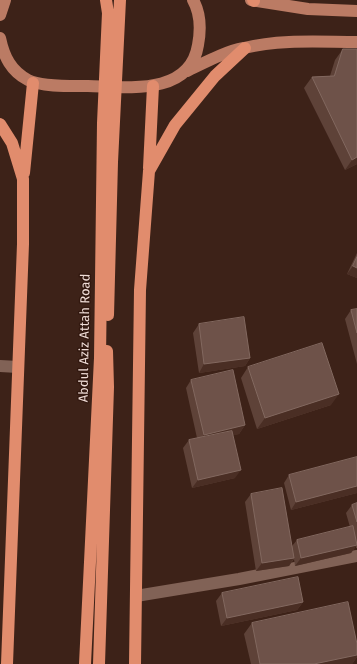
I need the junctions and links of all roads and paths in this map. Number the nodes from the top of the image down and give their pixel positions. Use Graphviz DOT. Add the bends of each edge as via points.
graph roads {
  1 [pos="5,0"];
  2 [pos="106,0"];
  3 [pos="120,0"];
  4 [pos="193,0"];
  5 [pos="253,0"];
  6 [pos="357,11"];
  7 [pos="0,15"];
  8 [pos="0,38"];
  9 [pos="357,42"];
  10 [pos="244,48"];
  11 [pos="0,66"];
  12 [pos="12,69"];
  13 [pos="187,71"];
  14 [pos="33,83"];
  15 [pos="153,86"];
  16 [pos="0,124"];
  17 [pos="149,171"];
  18 [pos="23,179"];
  19 [pos="0,366"];
  20 [pos="18,367"];
  21 [pos="357,556"];
  22 [pos="136,596"];
  23 [pos="8,664"];
  24 [pos="85,664"];
  25 [pos="99,664"];
  26 [pos="135,664"];
  1 -- 7 [label="main road"];
  2 -- 24 [label="highway, Abdul Aziz Attah Road" via="108,13 103,123 100,358"];
  3 -- 25 [label="highway, Abdul Aziz Attah Road" via="107,334 108,387"];
  4 -- 13 [label="main road" via="201,29 197,51"];
  5 -- 6 [label="main road" via="308,9"];
  8 -- 12 [label="main road" via="5,57"];
  9 -- 10 [label="main road" via="286,42"];
  10 -- 13 [label="main road"];
  10 -- 17 [label="highway" via="215,76 175,125"];
  11 -- 12 [label="main road"];
  12 -- 14 [label="main road"];
  13 -- 15 [label="main road" via="173,80"];
  14 -- 15 [label="main road"];
  14 -- 18 [label="highway"];
  15 -- 17 [label="highway"];
  16 -- 18 [label="highway" via="12,144"];
  17 -- 22 [label="highway" via="140,290"];
  18 -- 20 [label="highway"];
  19 -- 20 [label="street"];
  20 -- 23 [label="highway"];
  21 -- 22 [label="street"];
  22 -- 26 [label="highway"];
}
